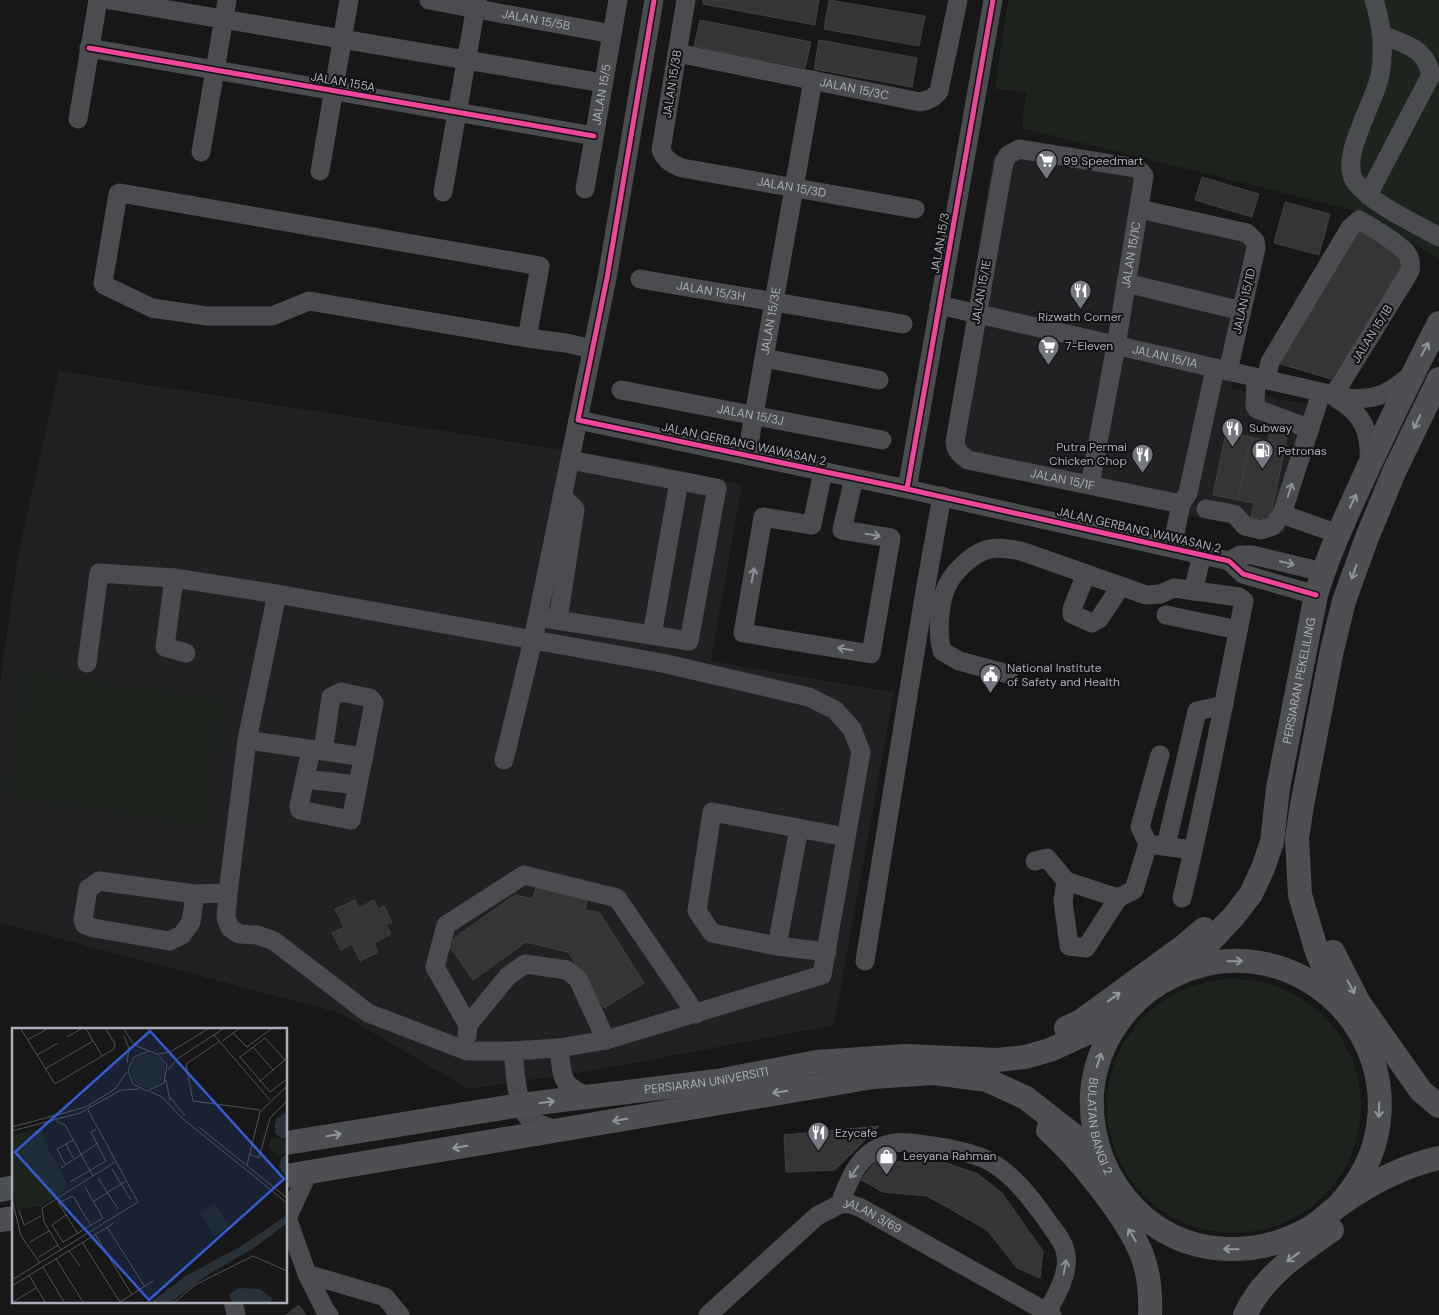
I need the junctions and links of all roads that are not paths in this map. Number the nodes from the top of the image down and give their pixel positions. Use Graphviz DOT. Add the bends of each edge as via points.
graph roads {
  1 [pos="98,0"];
  2 [pos="110,0"];
  3 [pos="227,0"];
  4 [pos="349,0"];
  5 [pos="429,0"];
  6 [pos="618,0"];
  7 [pos="654,0"];
  8 [pos="686,0"];
  9 [pos="958,0"];
  10 [pos="993,0"];
  11 [pos="1374,0"];
  12 [pos="476,4"];
  13 [pos="224,19"];
  14 [pos="612,34"];
  15 [pos="1382,35"];
  16 [pos="342,39"];
  17 [pos="89,48"];
  18 [pos="677,53"];
  19 [pos="466,60"];
  20 [pos="215,70"];
  21 [pos="813,80"];
  22 [pos="603,83"];
  23 [pos="333,91"];
  24 [pos="457,112"];
  25 [pos="78,119"];
  26 [pos="594,136"];
  27 [pos="201,152"];
  28 [pos="672,164"];
  29 [pos="1136,168"];
  30 [pos="320,171"];
  31 [pos="793,187"];
  32 [pos="585,189"];
  33 [pos="442,192"];
  34 [pos="1368,195"];
  35 [pos="915,208"];
  36 [pos="1139,209"];
  37 [pos="1439,237"];
  38 [pos="640,279"];
  39 [pos="1126,283"];
  40 [pos="773,302"];
  41 [pos="939,304"];
  42 [pos="1242,311"];
  43 [pos="978,314"];
  44 [pos="1439,323"];
  45 [pos="902,324"];
  46 [pos="527,338"];
  47 [pos="1116,346"];
  48 [pos="592,349"];
  49 [pos="764,358"];
  50 [pos="1221,370"];
  51 [pos="1412,375"];
  52 [pos="1261,379"];
  53 [pos="879,380"];
  54 [pos="621,390"];
  55 [pos="1436,393"];
  56 [pos="1327,395"];
  57 [pos="754,416"];
  58 [pos="578,420"];
  59 [pos="1310,429"];
  60 [pos="882,440"];
  61 [pos="955,442"];
  62 [pos="748,454"];
  63 [pos="570,460"];
  64 [pos="1368,468"];
  65 [pos="823,471"];
  66 [pos="854,478"];
  67 [pos="678,481"];
  68 [pos="1090,485"];
  69 [pos="907,489"];
  70 [pos="562,496"];
  71 [pos="942,496"];
  72 [pos="1181,504"];
  73 [pos="1206,509"];
  74 [pos="1282,514"];
  75 [pos="812,525"];
  76 [pos="842,530"];
  77 [pos="1261,530"];
  78 [pos="1338,534"];
  79 [pos="1172,548"];
  80 [pos="1202,555"];
  81 [pos="1252,555"];
  82 [pos="1229,561"];
  83 [pos="1323,572"];
  84 [pos="1086,574"];
  85 [pos="174,578"];
  86 [pos="1121,586"];
  87 [pos="925,591"];
  88 [pos="1192,591"];
  89 [pos="277,594"];
  90 [pos="944,596"];
  91 [pos="1316,596"];
  92 [pos="1166,615"];
  93 [pos="538,617"];
  94 [pos="558,620"];
  95 [pos="1238,630"];
  96 [pos="652,635"];
  97 [pos="533,640"];
  98 [pos="186,653"];
  99 [pos="87,663"];
  100 [pos="1008,674"];
  101 [pos="1224,705"];
  102 [pos="1316,736"];
  103 [pos="247,740"];
  104 [pos="317,751"];
  105 [pos="1160,755"];
  106 [pos="364,757"];
  107 [pos="504,760"];
  108 [pos="305,779"];
  109 [pos="358,785"];
  110 [pos="1278,788"];
  111 [pos="799,828"];
  112 [pos="846,837"];
  113 [pos="1157,845"];
  114 [pos="1193,850"];
  115 [pos="1035,861"];
  116 [pos="1066,881"];
  117 [pos="228,893"];
  118 [pos="195,894"];
  119 [pos="1118,898"];
  120 [pos="1182,898"];
  121 [pos="777,946"];
  122 [pos="826,952"];
  123 [pos="865,961"];
  124 [pos="1182,972"];
  125 [pos="1340,1005"];
  126 [pos="696,1014"];
  127 [pos="1122,1017"];
  128 [pos="468,1025"];
  129 [pos="606,1040"];
  130 [pos="560,1048"];
  131 [pos="467,1051"];
  132 [pos="513,1051"];
  133 [pos="1370,1053"];
  134 [pos="818,1062"];
  135 [pos="812,1086"];
  136 [pos="519,1095"];
  137 [pos="590,1097"];
  138 [pos="1439,1106"];
  139 [pos="1439,1123"];
  140 [pos="559,1131"];
  141 [pos="288,1143"];
  142 [pos="1100,1156"];
  143 [pos="1439,1158"];
  144 [pos="1439,1170"];
  145 [pos="297,1174"];
  146 [pos="840,1204"];
  147 [pos="1338,1206"];
  148 [pos="288,1212"];
  149 [pos="1141,1215"];
  150 [pos="288,1222"];
  151 [pos="1283,1241"];
  152 [pos="293,1250"];
  153 [pos="308,1274"];
  154 [pos="233,1302"];
  155 [pos="1050,1314"];
  156 [pos="236,1315"];
  157 [pos="329,1315"];
  158 [pos="400,1315"];
  159 [pos="708,1315"];
  160 [pos="1150,1315"];
  161 [pos="1162,1315"];
  162 [pos="1235,1315"];
  163 [pos="1245,1315"];
  1 -- 17 [label="street"];
  2 -- 13 [label="street"];
  3 -- 13 [label="street"];
  4 -- 16 [label="street"];
  5 -- 12 [label="street, JALAN 15/5B"];
  6 -- 14 [label="street, JALAN 15/5"];
  7 -- 48 [label="street"];
  8 -- 18 [label="street, JALAN 15/3B"];
  9 -- 21 [label="street, JALAN 15/3C" via="939,90 932,99 920,102"];
  10 -- 41 [label="street, JALAN 15/3"];
  11 -- 15 [label="street"];
  12 -- 14 [label="street, JALAN 15/5B"];
  12 -- 19 [label="street"];
  13 -- 16 [label="street"];
  13 -- 20 [label="street"];
  14 -- 22 [label="street, JALAN 15/5"];
  15 -- 34 [label="street" via="1380,76 1355,142 1349,168 1354,182"];
  15 -- 34 [label="street" via="1418,50 1426,58 1431,75"];
  16 -- 19 [label="street"];
  16 -- 23 [label="street"];
  17 -- 20 [label="street, JALAN 155A"];
  17 -- 25 [label="street"];
  18 -- 21 [label="street, JALAN 15/3C"];
  18 -- 28 [label="street, JALAN 15/3B" via="661,150"];
  19 -- 22 [label="street"];
  19 -- 24 [label="street"];
  20 -- 23 [label="street, JALAN 155A"];
  20 -- 27 [label="street"];
  21 -- 31 [label="street, JALAN 15/3E"];
  22 -- 26 [label="street, JALAN 15/5"];
  23 -- 24 [label="street, JALAN 155A"];
  23 -- 30 [label="street"];
  24 -- 26 [label="street, JALAN 155A"];
  24 -- 33 [label="street"];
  26 -- 32 [label="street, JALAN 15/5"];
  28 -- 31 [label="street, JALAN 15/3D"];
  29 -- 36 [label="street, JALAN 15/1C" via="1144,176"];
  29 -- 43 [label="street, JALAN 15/1E" via="1019,149 1008,155 1004,162"];
  31 -- 35 [label="street, JALAN 15/3D"];
  31 -- 40 [label="street, JALAN 15/3E"];
  34 -- 37 [label="street"];
  36 -- 39 [label="street, JALAN 15/1C"];
  36 -- 42 [label="street, JALAN 15/1D" via="1248,232 1256,248"];
  38 -- 40 [label="street, JALAN 15/3H"];
  39 -- 42 [label="street"];
  39 -- 47 [label="street, JALAN 15/1C"];
  40 -- 45 [label="street, JALAN 15/3H"];
  40 -- 49 [label="street, JALAN 15/3E"];
  41 -- 43 [label="street, JALAN 15/1A"];
  41 -- 69 [label="street, JALAN 15/3"];
  42 -- 50 [label="street, JALAN 15/1D"];
  43 -- 47 [label="street, JALAN 15/1A"];
  43 -- 61 [label="street, JALAN 15/1E"];
  51 -- 44 [label="main road, PERSIARAN PEKELILING, one-way"];
  46 -- 46 [label="street" via="309,301 272,316 207,316 152,308 103,283 118,194 540,266"];
  46 -- 48 [label="street"];
  47 -- 50 [label="street, JALAN 15/1A"];
  47 -- 68 [label="street, JALAN 15/1C"];
  48 -- 58 [label="street"];
  49 -- 53 [label="street"];
  49 -- 57 [label="street, JALAN 15/3E"];
  50 -- 52 [label="street, JALAN 15/1A"];
  50 -- 72 [label="street, JALAN 15/1D" via="1188,493"];
  51 -- 56 [label="street, JALAN 15/1A" via="1380,396 1360,399"];
  51 -- 64 [label="main road, PERSIARAN PEKELILING"];
  52 -- 56 [label="street, JALAN 15/1A"];
  52 -- 56 [label="street, JALAN 15/1B" via="1350,228 1359,220 1407,253 1412,263 1410,271"];
  52 -- 59 [label="street" via="1257,409"];
  54 -- 57 [label="street, JALAN 15/3J"];
  55 -- 102 [label="main road, one-way" via="1394,472 1344,601"];
  56 -- 59 [label="street, JALAN 15/1B"];
  56 -- 64 [label="street, JALAN 15/1A" via="1349,406 1362,421 1369,440"];
  57 -- 60 [label="street, JALAN 15/3J"];
  57 -- 62 [label="street, JALAN 15/3E"];
  58 -- 62 [label="street, JALAN GERBANG WAWASAN 2"];
  58 -- 63 [label="street"];
  74 -- 59 [label="street, JALAN 15/1B, one-way"];
  61 -- 68 [label="street, JALAN 15/1F" via="960,455 968,460"];
  62 -- 65 [label="street, JALAN GERBANG WAWASAN 2"];
  63 -- 67 [label="street"];
  63 -- 70 [label="street"];
  78 -- 64 [label="main road, PERSIARAN PEKELILING, one-way"];
  65 -- 66 [label="street, JALAN GERBANG WAWASAN 2"];
  65 -- 75 [label="street"];
  66 -- 69 [label="street, JALAN GERBANG WAWASAN 2"];
  66 -- 76 [label="street"];
  67 -- 96 [label="street"];
  67 -- 96 [label="street" via="717,488 689,641"];
  68 -- 72 [label="street, JALAN 15/1F"];
  69 -- 71 [label="street, JALAN GERBANG WAWASAN 2"];
  70 -- 93 [label="street"];
  70 -- 94 [label="street" via="575,509"];
  71 -- 79 [label="street, JALAN GERBANG WAWASAN 2"];
  71 -- 87 [label="street"];
  72 -- 79 [label="street"];
  73 -- 77 [label="street" via="1234,514 1245,526"];
  74 -- 77 [label="street" via="1273,526"];
  74 -- 78 [label="street"];
  75 -- 76 [label="street"];
  76 -- 75 [label="street, one-way" via="891,538 871,654 743,633 763,517"];
  77 -- 81 [label="street"];
  78 -- 83 [label="main road, PERSIARAN PEKELILING"];
  79 -- 80 [label="street, JALAN GERBANG WAWASAN 2"];
  80 -- 82 [label="street, JALAN GERBANG WAWASAN 2"];
  80 -- 88 [label="street"];
  81 -- 82 [label="street, JALAN GERBANG WAWASAN 2" via="1240,555"];
  81 -- 83 [label="street, JALAN GERBANG WAWASAN 2, one-way"];
  82 -- 91 [label="street, JALAN GERBANG WAWASAN 2" via="1243,574"];
  83 -- 91 [label="main road, PERSIARAN PEKELILING"];
  84 -- 86 [label="street"];
  84 -- 86 [label="street" via="1072,614 1092,623 1099,619"];
  84 -- 90 [label="street" via="1021,551 1002,548 984,551 959,569"];
  85 -- 89 [label="street"];
  85 -- 98 [label="street" via="165,648"];
  85 -- 99 [label="street" via="99,573"];
  86 -- 88 [label="street" via="1146,595 1174,588"];
  87 -- 90 [label="street"];
  87 -- 123 [label="street"];
  88 -- 95 [label="street" via="1239,597 1244,602"];
  89 -- 97 [label="street"];
  89 -- 103 [label="street"];
  90 -- 100 [label="street" via="941,608 942,651 959,661"];
  91 -- 110 [label="main road, PERSIARAN PEKELILING"];
  92 -- 95 [label="street"];
  93 -- 94 [label="street"];
  93 -- 97 [label="street"];
  94 -- 96 [label="street"];
  95 -- 101 [label="street"];
  97 -- 107 [label="street"];
  97 -- 112 [label="street" via="662,663 808,697 835,710 852,729 861,752"];
  101 -- 113 [label="street" via="1197,711"];
  101 -- 114 [label="street"];
  102 -- 125 [label="main road" via="1297,838 1300,894 1317,952"];
  102 -- 138 [label="main road, one-way" via="1311,836 1319,914 1331,950 1360,1003 1422,1091"];
  103 -- 104 [label="street"];
  103 -- 117 [label="street"];
  104 -- 106 [label="street"];
  104 -- 106 [label="street" via="331,697 341,692 370,698 374,704"];
  104 -- 108 [label="street"];
  105 -- 113 [label="street" via="1140,827"];
  106 -- 109 [label="street"];
  108 -- 109 [label="street"];
  108 -- 109 [label="street" via="300,810 351,820"];
  110 -- 124 [label="main road, PERSIARAN PEKELILING" via="1272,842 1251,894"];
  134 -- 110 [label="main road, one-way" via="890,1046 975,1050 1005,1047 1044,1038 1081,1021 1209,925 1249,870"];
  111 -- 112 [label="street"];
  111 -- 121 [label="street"];
  111 -- 121 [label="street" via="712,812 697,911 712,933"];
  112 -- 122 [label="street"];
  113 -- 114 [label="street"];
  113 -- 119 [label="street" via="1134,890"];
  114 -- 120 [label="street"];
  115 -- 116 [label="street" via="1047,858"];
  116 -- 119 [label="street"];
  116 -- 119 [label="street" via="1064,901 1069,946 1086,948"];
  117 -- 118 [label="street"];
  117 -- 131 [label="street" via="226,918 230,928 239,934 274,941 368,1013"];
  118 -- 118 [label="street" via="99,881 88,889 83,920 85,925 94,928 169,941 182,935 191,922"];
  121 -- 122 [label="street"];
  122 -- 126 [label="street" via="822,975"];
  124 -- 125 [label="main road, BULATAN BANGI 2, one-way" via="1209,963 1238,961 1266,964 1293,972 1318,986"];
  124 -- 127 [label="main road, BULATAN BANGI 2" via="1149,990"];
  125 -- 133 [label="main road, BULATAN BANGI 2" via="1358,1027"];
  126 -- 128 [label="street" via="617,898 524,875 446,925 435,968"];
  126 -- 129 [label="street"];
  127 -- 134 [label="main road, PERSIARAN UNIVERSITI" via="1050,1050 1025,1057 997,1060 905,1056"];
  142 -- 127 [label="main road, BULATAN BANGI 2, one-way" via="1094,1133 1093,1084 1108,1037"];
  128 -- 129 [label="street" via="508,976 525,964 567,970 573,974"];
  128 -- 131 [label="street"];
  129 -- 130 [label="street"];
  130 -- 132 [label="street"];
  130 -- 137 [label="street" via="565,1083 574,1091"];
  131 -- 132 [label="street"];
  132 -- 136 [label="street"];
  133 -- 139 [label="main road" via="1414,1103"];
  133 -- 147 [label="main road, BULATAN BANGI 2, one-way" via="1380,1099 1379,1123 1365,1168"];
  134 -- 137 [label="main road, PERSIARAN UNIVERSITI" via="717,1081"];
  135 -- 140 [label="main road, PERSIARAN UNIVERSITI, one-way"];
  135 -- 142 [label="main road, PERSIARAN UNIVERSITI" via="872,1077 934,1073 987,1080 1026,1098"];
  160 -- 135 [label="main road, one-way" via="1147,1270 1140,1248 1109,1199 1062,1143 1039,1122 1006,1101 970,1089 920,1084"];
  136 -- 137 [label="main road, PERSIARAN UNIVERSITI, one-way"];
  136 -- 140 [label="street" via="527,1116"];
  141 -- 136 [label="main road, PERSIARAN UNIVERSITI, one-way" via="496,1109"];
  140 -- 145 [label="main road, PERSIARAN UNIVERSITI, one-way"];
  142 -- 149 [label="main road, BULATAN BANGI 2" via="1124,1198"];
  143 -- 147 [label="main road" via="1398,1170"];
  144 -- 163 [label="main road, one-way" via="1391,1187 1286,1262 1266,1282"];
  145 -- 148 [label="street"];
  146 -- 155 [label="street, JALAN 3/69" via="861,1208"];
  155 -- 146 [label="street, one-way" via="1067,1266 1064,1246 1014,1179 990,1161 948,1148 897,1143 883,1146 870,1153 848,1179"];
  146 -- 159 [label="street, JALAN 3/69" via="816,1216"];
  147 -- 151 [label="main road, BULATAN BANGI 2" via="1312,1227"];
  151 -- 149 [label="main road, BULATAN BANGI 2, one-way" via="1255,1248 1219,1249 1178,1238"];
  149 -- 161 [label="main road" via="1163,1276"];
  150 -- 152 [label="street"];
  151 -- 162 [label="main road" via="1252,1276"];
  152 -- 153 [label="street"];
  153 -- 157 [label="street"];
  153 -- 158 [label="street" via="385,1296"];
  154 -- 156 [label="street"];
}
